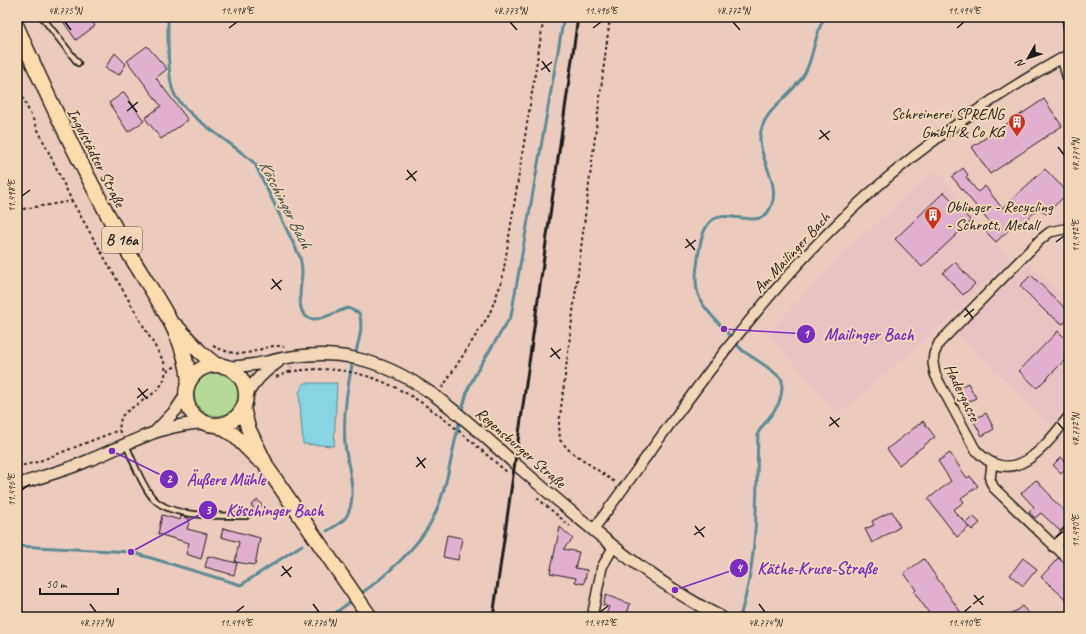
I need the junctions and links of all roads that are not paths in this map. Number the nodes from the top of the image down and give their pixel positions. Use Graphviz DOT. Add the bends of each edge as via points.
graph roads {
  1 [pos="42,17"];
  2 [pos="1065,17"];
  3 [pos="17,27"];
  4 [pos="1069,42"];
  5 [pos="1065,56"];
  6 [pos="78,63"];
  7 [pos="1069,83"];
  8 [pos="1069,228"];
  9 [pos="169,318"];
  10 [pos="280,360"];
  11 [pos="222,366"];
  12 [pos="188,388"];
  13 [pos="245,402"];
  14 [pos="1069,416"];
  15 [pos="212,424"];
  16 [pos="155,431"];
  17 [pos="126,445"];
  18 [pos="992,464"];
  19 [pos="268,469"];
  20 [pos="17,485"];
  21 [pos="246,516"];
  22 [pos="593,530"];
  23 [pos="1069,531"];
  24 [pos="614,546"];
  25 [pos="1054,546"];
  26 [pos="1069,560"];
  27 [pos="366,612"];
  28 [pos="720,616"];
  29 [pos="592,617"];
  1 -- 6 [label="lane"];
  2 -- 4 [label="lane"];
  3 -- 9 [label="main road, Ingolstädter Straße / B 16a" via="78,159 131,258"];
  5 -- 7 [label="street"];
  5 -- 22 [label="street, Am Mailinger Bach" via="1014,85 933,141 821,239 749,322 665,429"];
  8 -- 18 [label="street, Hadergasse" via="1050,232 1041,239 947,334 934,354 935,374 940,384 975,449"];
  9 -- 11 [label="main road, B 16a" via="200,352"];
  9 -- 12 [label="main road, B 16a" via="186,360"];
  10 -- 11 [label="street, Regensburger Straße" via="245,367"];
  10 -- 13 [label="street, Regensburger Straße" via="265,370 252,384"];
  10 -- 22 [label="street, Regensburger Straße" via="336,356 374,364 401,375 474,427"];
  11 -- 12 [label="main road" via="200,370"];
  11 -- 13 [label="main road" via="240,376 246,389"];
  12 -- 15 [label="main road" via="190,410 196,417"];
  12 -- 16 [label="street" via="176,410"];
  13 -- 15 [label="main road" via="233,420"];
  13 -- 19 [label="main road" via="248,428"];
  14 -- 18 [label="street" via="1030,459 1017,466"];
  15 -- 16 [label="street" via="179,425"];
  15 -- 19 [label="main road" via="234,435"];
  16 -- 17 [label="street"];
  17 -- 20 [label="street" via="77,466"];
  17 -- 21 [label="lane" via="143,483 153,498 171,510 194,514"];
  18 -- 25 [label="street" via="990,480 994,488"];
  19 -- 27 [label="main road"];
  22 -- 24 [label="street, Regensburger Straße"];
  23 -- 25 [label="street"];
  24 -- 28 [label="street, Regensburger Straße" via="688,598"];
  24 -- 29 [label="street" via="602,567"];
  25 -- 26 [label="street"];
}
